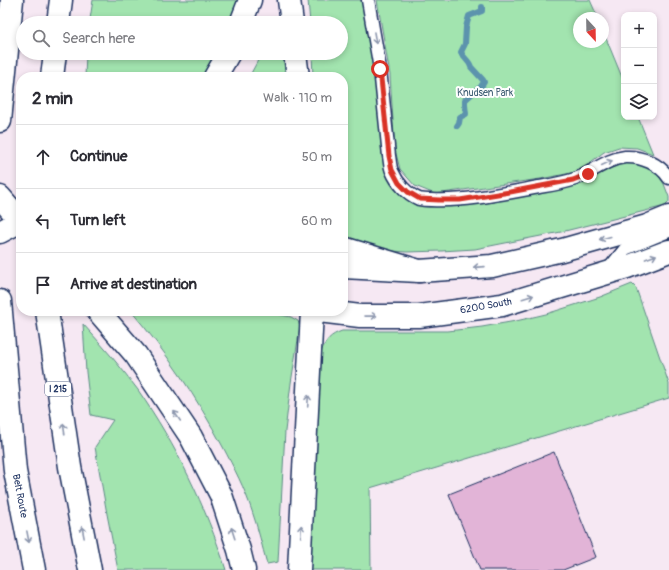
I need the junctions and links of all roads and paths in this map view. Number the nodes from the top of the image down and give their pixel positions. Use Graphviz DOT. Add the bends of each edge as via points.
graph roads {
  1 [pos="12,0"];
  2 [pos="250,0"];
  3 [pos="289,0"];
  4 [pos="368,0"];
  5 [pos="244,16"];
  6 [pos="291,16"];
  7 [pos="54,60"];
  8 [pos="225,60"];
  9 [pos="296,60"];
  10 [pos="53,72"];
  11 [pos="218,72"];
  12 [pos="297,72"];
  13 [pos="0,121"];
  14 [pos="669,178"];
  15 [pos="0,197"];
  16 [pos="16,215"];
  17 [pos="668,220"];
  18 [pos="16,224"];
  19 [pos="0,232"];
  20 [pos="348,250"];
  21 [pos="669,251"];
  22 [pos="348,267"];
  23 [pos="419,271"];
  24 [pos="606,273"];
  25 [pos="0,301"];
  26 [pos="348,315"];
  27 [pos="48,316"];
  28 [pos="102,316"];
  29 [pos="312,316"];
  30 [pos="34,570"];
  31 [pos="90,570"];
  32 [pos="244,570"];
  33 [pos="299,570"];
  1 -- 13 [label="main road"];
  2 -- 5 [label="main road"];
  3 -- 6 [label="main road"];
  4 -- 14 [label="lane, one-way" via="380,69 389,156 392,170 408,192 420,199 439,200 460,200 510,192 573,180 610,160 625,157 652,163 663,170"];
  7 -- 10 [label="main road"];
  8 -- 11 [label="main road"];
  9 -- 12 [label="main road"];
  15 -- 16 [label="main road"];
  17 -- 23 [label="main road, one-way" via="492,266"];
  17 -- 24 [label="lane" via="625,249"];
  18 -- 19 [label="main road"];
  20 -- 23 [label="main road"];
  24 -- 21 [label="main road, 6200 South, one-way"];
  22 -- 23 [label="main road"];
  26 -- 24 [label="main road, 6200 South, one-way" via="419,316 502,305"];
  25 -- 30 [label="main road, Belt Route, one-way" via="15,471"];
  31 -- 27 [label="main road, I 215, one-way" via="70,467"];
  32 -- 28 [label="main road, one-way" via="221,495 191,437 136,355"];
  33 -- 29 [label="main road, one-way"];
}
